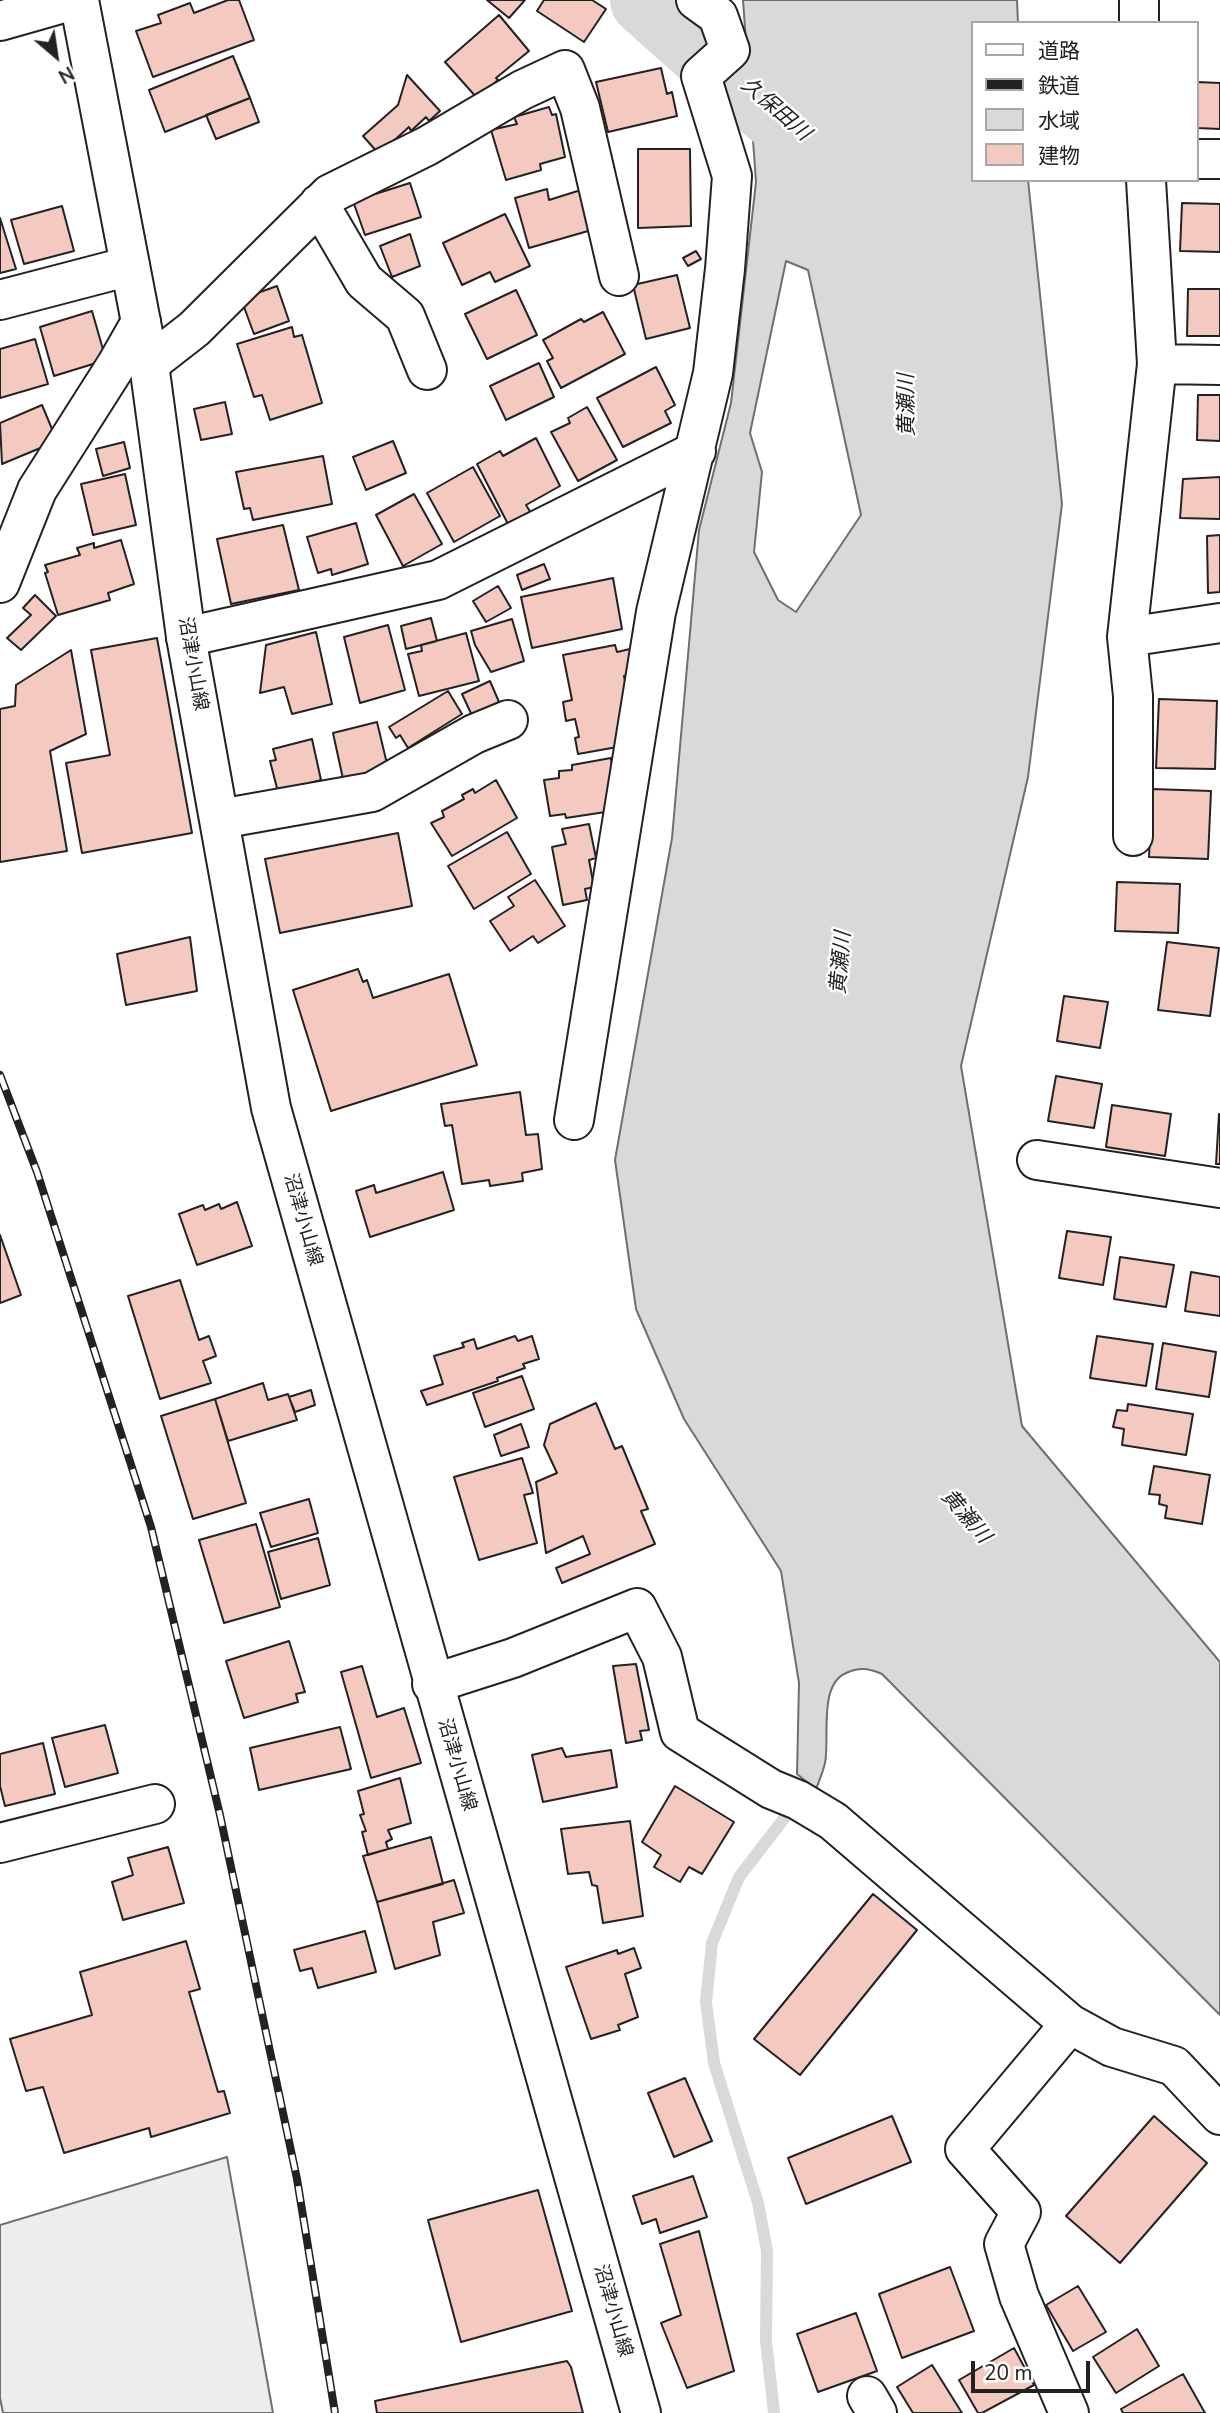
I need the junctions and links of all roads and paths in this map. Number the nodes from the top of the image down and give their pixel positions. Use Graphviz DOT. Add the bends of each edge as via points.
graph roads {
  1 [pos="74,0"];
  2 [pos="79,0"];
  3 [pos="696,0"];
  4 [pos="1139,0"];
  5 [pos="0,21"];
  6 [pos="1139,21"];
  7 [pos="1199,159"];
  8 [pos="1220,159"];
  9 [pos="1146,182"];
  10 [pos="319,204"];
  11 [pos="130,266"];
  12 [pos="619,276"];
  13 [pos="0,300"];
  14 [pos="141,322"];
  15 [pos="149,364"];
  16 [pos="1157,365"];
  17 [pos="1220,365"];
  18 [pos="427,369"];
  19 [pos="696,451"];
  20 [pos="0,583"];
  21 [pos="1220,622"];
  22 [pos="186,637"];
  23 [pos="1127,637"];
  24 [pos="508,720"];
  25 [pos="220,819"];
  26 [pos="1133,836"];
  27 [pos="574,1120"];
  28 [pos="1037,1160"];
  29 [pos="1220,1188"];
  30 [pos="432,1684"];
  31 [pos="155,1804"];
  32 [pos="0,1843"];
  33 [pos="1070,2024"];
  34 [pos="1220,2115"];
  35 [pos="1054,2408"];
  36 [pos="641,2413"];
  1 -- 5 [label="street"];
  2 -- 11 [label="street, 沼津小山線"];
  3 -- 19 [label="street" via="718,16 730,50 701,76 732,176 713,373"];
  4 -- 6 [label="street"];
  7 -- 8 [label="street"];
  9 -- 16 [label="street"];
  10 -- 12 [label="street" via="330,194 565,70 580,108"];
  10 -- 15 [label="street" via="194,329"];
  10 -- 18 [label="street" via="364,281 405,316"];
  11 -- 13 [label="street"];
  11 -- 14 [label="street, 沼津小山線"];
  14 -- 15 [label="street, 沼津小山線"];
  14 -- 20 [label="street" via="37,490"];
  15 -- 22 [label="street, 沼津小山線"];
  16 -- 17 [label="street"];
  16 -- 23 [label="street"];
  19 -- 22 [label="street" via="438,580"];
  19 -- 27 [label="street" via="656,612"];
  21 -- 23 [label="street"];
  22 -- 25 [label="street, 沼津小山線"];
  23 -- 26 [label="street" via="1133,696"];
  24 -- 25 [label="street" via="474,734 372,792"];
  25 -- 30 [label="street, 沼津小山線" via="271,1108"];
  28 -- 29 [label="street"];
  30 -- 33 [label="street" via="513,1658 636,1608 662,1657 680,1732 771,1789 833,1821"];
  30 -- 36 [label="street, 沼津小山線"];
  31 -- 32 [label="street"];
  33 -- 34 [label="street" via="1112,2047 1174,2066"];
  33 -- 35 [label="street" via="965,2149 1021,2212 1004,2244"];
}
